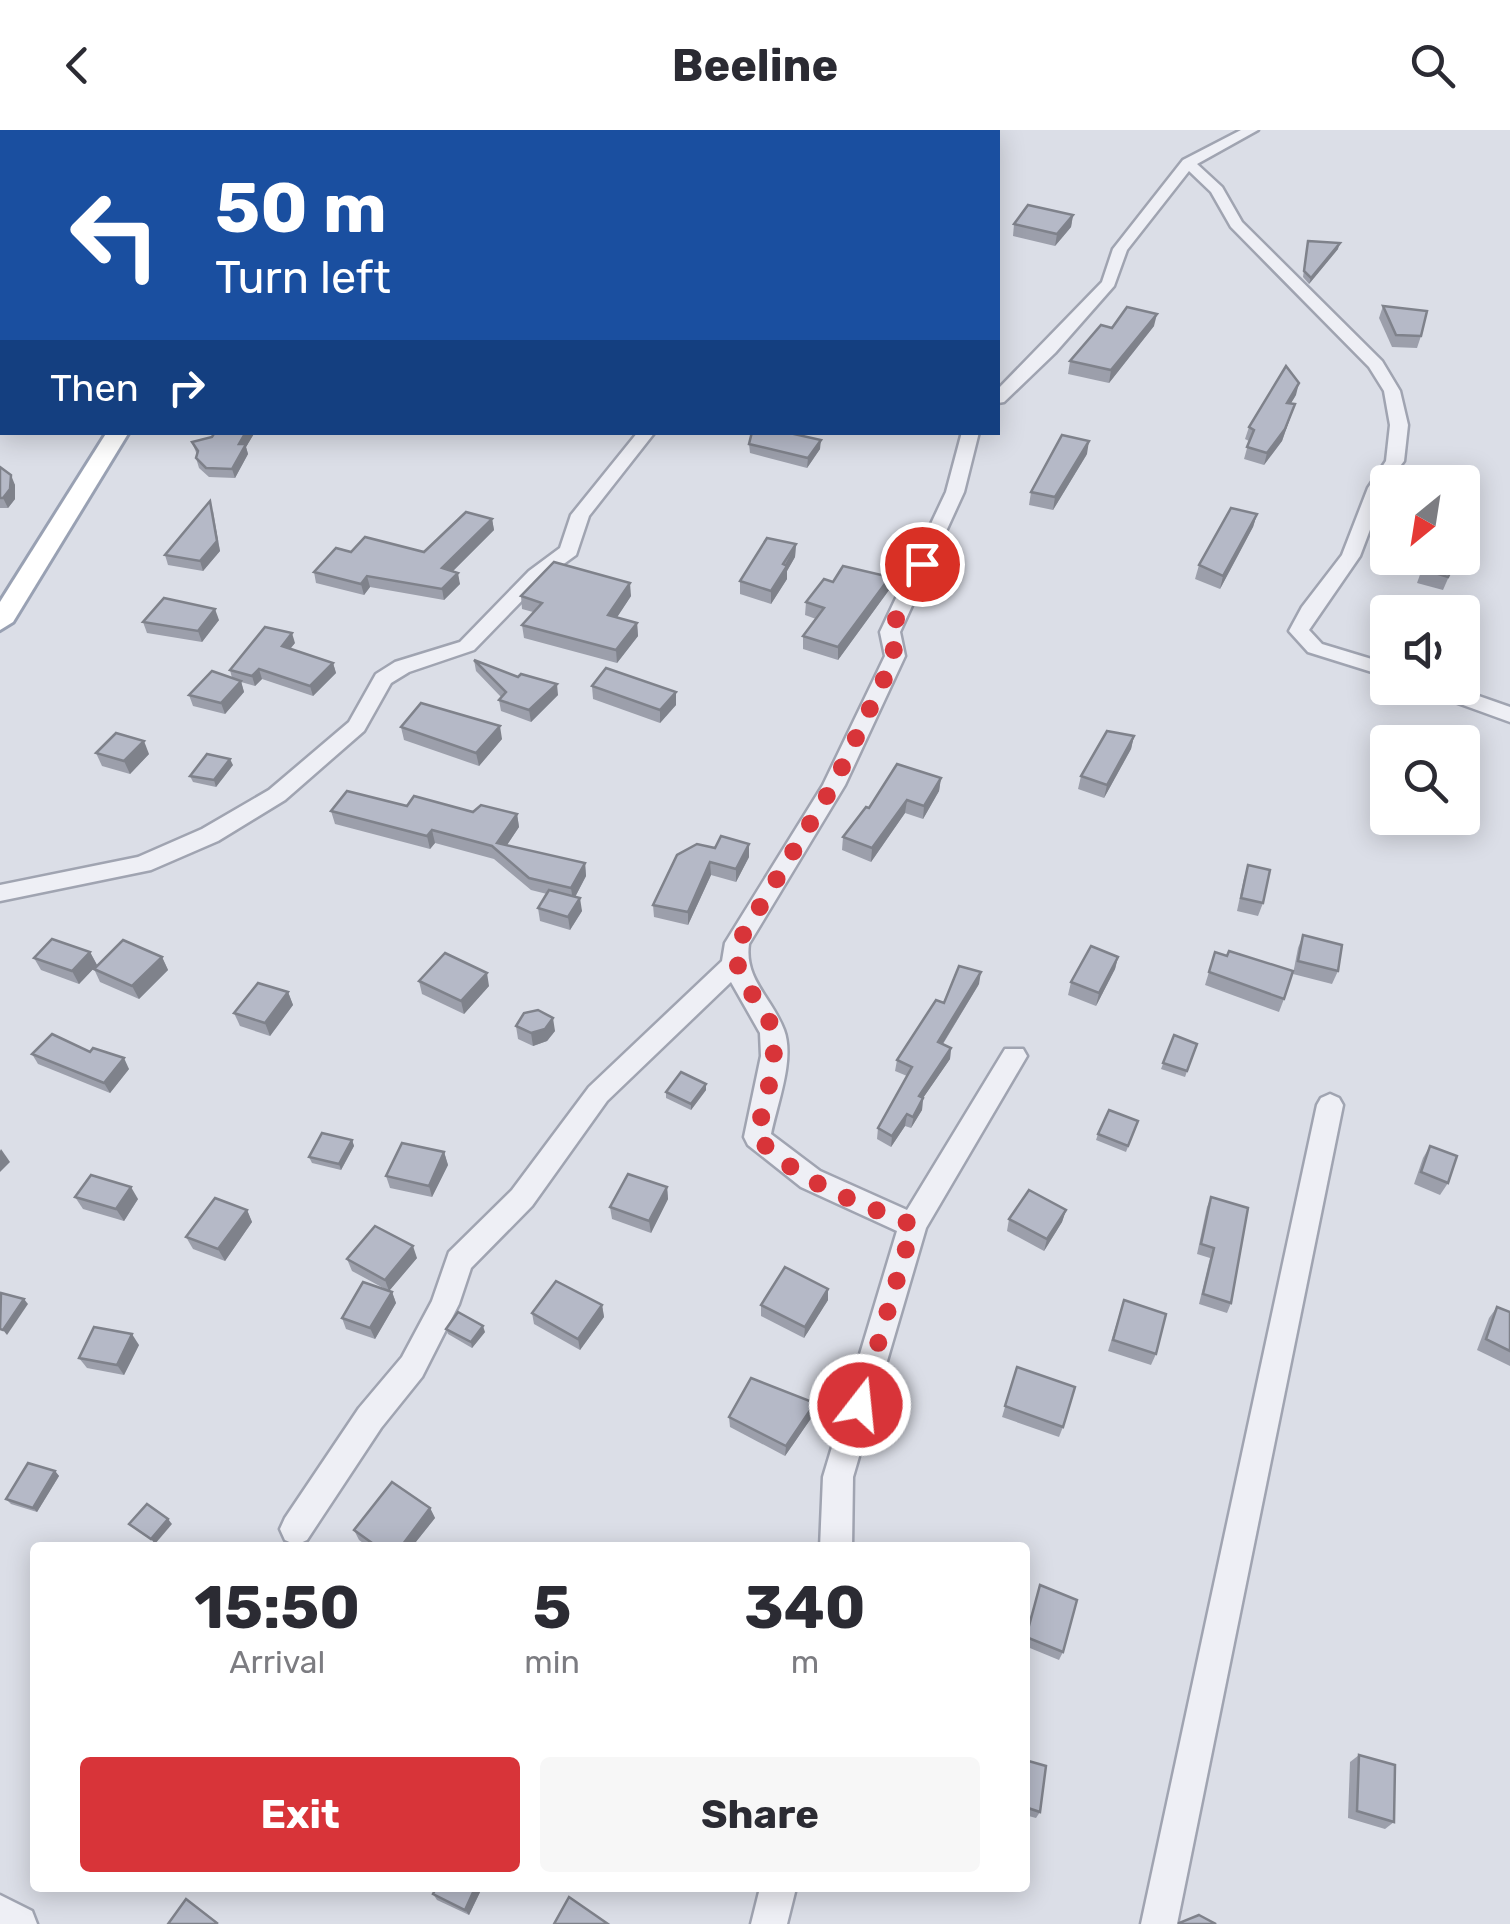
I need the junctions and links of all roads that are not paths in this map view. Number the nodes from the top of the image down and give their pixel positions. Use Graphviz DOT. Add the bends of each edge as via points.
graph roads {
  1 [pos="1251,130"];
  2 [pos="1188,163"];
  3 [pos="1000,396"];
  4 [pos="116,435"];
  5 [pos="644,435"];
  6 [pos="970,435"];
  7 [pos="0,622"];
  8 [pos="1370,665"];
  9 [pos="1480,704"];
  10 [pos="1510,715"];
  11 [pos="0,893"];
  12 [pos="734,965"];
  13 [pos="1014,1056"];
  14 [pos="1330,1105"];
  15 [pos="913,1225"];
  16 [pos="296,1528"];
  17 [pos="836,1542"];
  18 [pos="777,1892"];
  19 [pos="0,1914"];
  20 [pos="19,1924"];
  21 [pos="769,1924"];
  22 [pos="1159,1924"];
  1 -- 2 [label="street"];
  2 -- 3 [label="street" via="1120,249 1108,284"];
  2 -- 8 [label="street" via="1205,175 1236,224 1376,364 1392,390 1399,425 1395,461 1351,556 1300,631 1316,648"];
  4 -- 7 [label="main road"];
  5 -- 11 [label="street" via="580,515 569,551 467,646 382,678 357,726 278,795 142,864"];
  6 -- 12 [label="street" via="955,492 890,632 895,656 834,784 738,943"];
  9 -- 10 [label="street"];
  12 -- 15 [label="street" via="773,1033 757,1137 810,1182"];
  12 -- 16 [label="street" via="598,1094 522,1198 459,1261 412,1367"];
  13 -- 15 [label="street"];
  14 -- 22 [label="street"];
  15 -- 17 [label="street" via="838,1478"];
  18 -- 21 [label="street"];
  19 -- 20 [label="street"];
}
